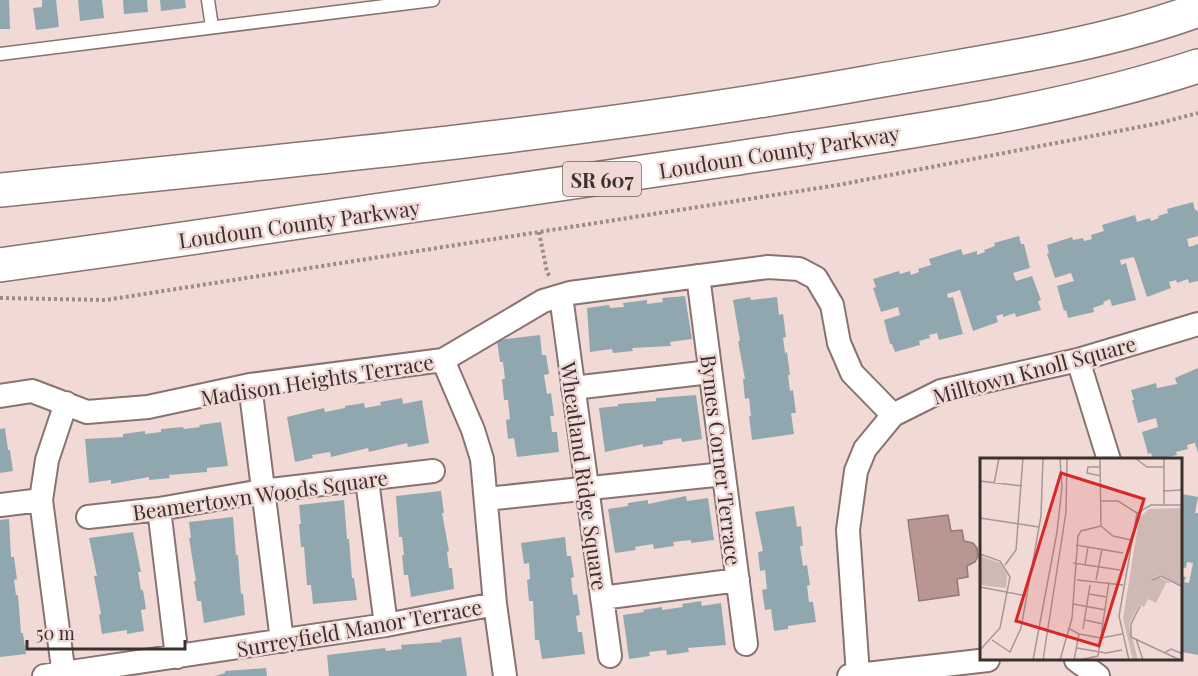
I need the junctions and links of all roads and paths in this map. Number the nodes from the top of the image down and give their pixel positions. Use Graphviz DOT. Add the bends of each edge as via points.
graph roads {
  1 [pos="208,0"];
  2 [pos="433,0"];
  3 [pos="1198,10"];
  4 [pos="212,27"];
  5 [pos="0,54"];
  6 [pos="1198,66"];
  7 [pos="1198,113"];
  8 [pos="0,190"];
  9 [pos="539,232"];
  10 [pos="0,265"];
  11 [pos="698,276"];
  12 [pos="561,296"];
  13 [pos="0,298"];
  14 [pos="1198,324"];
  15 [pos="443,360"];
  16 [pos="1078,360"];
  17 [pos="710,372"];
  18 [pos="250,385"];
  19 [pos="573,388"];
  20 [pos="0,396"];
  21 [pos="66,404"];
  22 [pos="893,415"];
  23 [pos="1107,458"];
  24 [pos="433,471"];
  25 [pos="724,474"];
  26 [pos="367,480"];
  27 [pos="587,488"];
  28 [pos="262,490"];
  29 [pos="486,499"];
  30 [pos="41,500"];
  31 [pos="0,505"];
  32 [pos="159,509"];
  33 [pos="88,517"];
  34 [pos="738,580"];
  35 [pos="602,598"];
  36 [pos="495,604"];
  37 [pos="386,626"];
  38 [pos="282,641"];
  39 [pos="746,644"];
  40 [pos="610,656"];
  41 [pos="177,657"];
  42 [pos="980,661"];
  43 [pos="1077,661"];
  44 [pos="57,675"];
  45 [pos="854,675"];
  46 [pos="505,676"];
  47 [pos="1098,676"];
  1 -- 4 [label="lane"];
  2 -- 4 [label="lane"];
  3 -- 8 [label="main road" via="1095,40 752,103 482,140"];
  4 -- 5 [label="lane"];
  6 -- 10 [label="main road, Loudoun County Parkway / SR 607" via="1078,99 923,129"];
  7 -- 9 [label="path" via="838,185"];
  9 -- 12 [label="path" via="547,272"];
  9 -- 13 [label="path" via="106,300"];
  11 -- 12 [label="street, Madison Heights Terrace"];
  11 -- 17 [label="street, Bymes Corner Terrace"];
  11 -- 22 [label="street, Madison Heights Terrace" via="768,267 799,268 816,278 832,305 839,343 852,373"];
  12 -- 15 [label="street, Madison Heights Terrace" via="543,301"];
  12 -- 19 [label="street, Wheatland Ridge Square"];
  14 -- 16 [label="street, Milltown Knoll Square"];
  15 -- 18 [label="street, Madison Heights Terrace"];
  15 -- 29 [label="street" via="482,459"];
  16 -- 22 [label="street, Milltown Knoll Square" via="941,391"];
  16 -- 23 [label="street"];
  17 -- 19 [label="street"];
  17 -- 25 [label="street, Bymes Corner Terrace"];
  18 -- 21 [label="street, Madison Heights Terrace" via="148,407 87,412"];
  18 -- 28 [label="street"];
  19 -- 27 [label="street, Wheatland Ridge Square"];
  20 -- 21 [label="street, Madison Heights Terrace" via="32,391"];
  21 -- 30 [label="street" via="46,460"];
  22 -- 45 [label="street, Milltown Knoll Square" via="865,449 856,471 848,530"];
  24 -- 26 [label="street, Beamertown Woods Square"];
  25 -- 27 [label="street"];
  25 -- 34 [label="street, Bymes Corner Terrace"];
  26 -- 28 [label="street, Beamertown Woods Square"];
  26 -- 37 [label="street"];
  27 -- 29 [label="street"];
  27 -- 35 [label="street, Wheatland Ridge Square"];
  28 -- 32 [label="street, Beamertown Woods Square"];
  28 -- 38 [label="street"];
  29 -- 36 [label="street"];
  30 -- 31 [label="street"];
  30 -- 44 [label="street"];
  32 -- 33 [label="street, Beamertown Woods Square"];
  32 -- 41 [label="street"];
  34 -- 35 [label="street"];
  34 -- 39 [label="street, Bymes Corner Terrace"];
  35 -- 40 [label="street, Wheatland Ridge Square"];
  36 -- 37 [label="street, Surreyfield Manor Terrace"];
  36 -- 46 [label="street"];
  37 -- 38 [label="street, Surreyfield Manor Terrace"];
  38 -- 41 [label="street, Surreyfield Manor Terrace"];
  41 -- 44 [label="street, Surreyfield Manor Terrace"];
  42 -- 45 [label="street"];
  43 -- 47 [label="street"];
}
